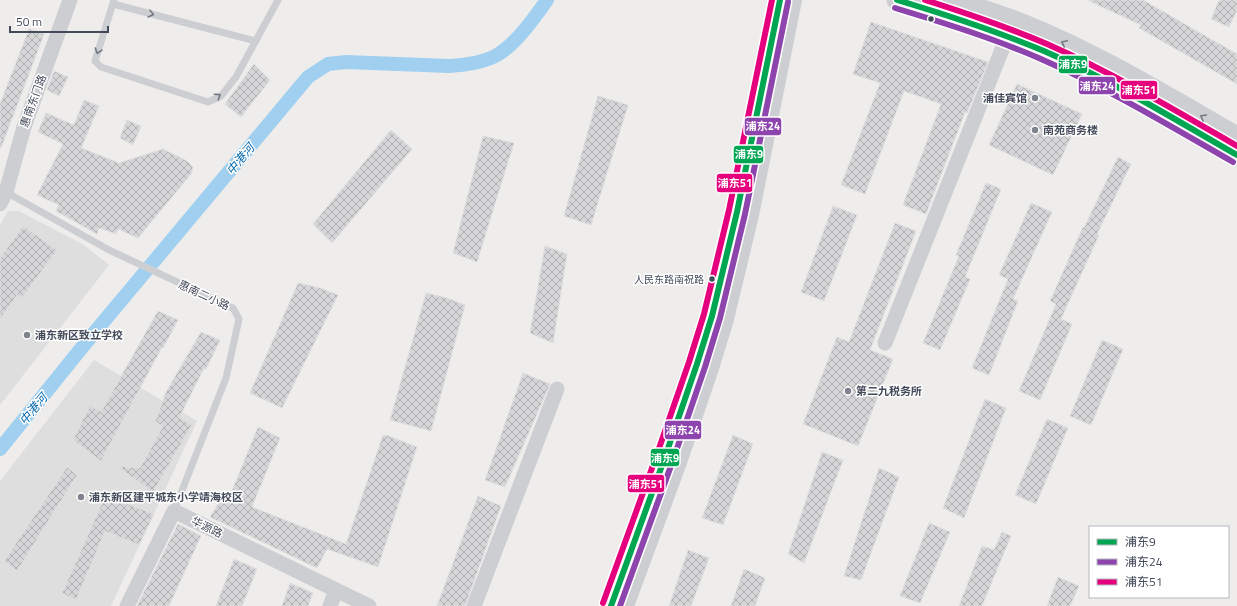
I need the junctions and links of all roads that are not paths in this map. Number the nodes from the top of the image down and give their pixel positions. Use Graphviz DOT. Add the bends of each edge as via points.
graph roads {
  1 [pos="70,0"];
  2 [pos="278,0"];
  3 [pos="780,0"];
  4 [pos="793,0"];
  5 [pos="897,0"];
  6 [pos="953,0"];
  7 [pos="114,2"];
  8 [pos="997,20"];
  9 [pos="256,41"];
  10 [pos="1237,137"];
  11 [pos="1237,155"];
  12 [pos="3,198"];
  13 [pos="885,343"];
  14 [pos="557,389"];
  15 [pos="174,511"];
  16 [pos="336,590"];
  17 [pos="127,606"];
  18 [pos="330,606"];
  19 [pos="369,606"];
  20 [pos="474,606"];
  21 [pos="611,606"];
  22 [pos="625,606"];
  1 -- 12 [label="street, 惠南东门路" via="24,127"];
  2 -- 9 [label="lane"];
  3 -- 21 [label="street" via="737,212 712,316 662,468"];
  4 -- 22 [label="street" via="750,215 725,320 677,465"];
  5 -- 8 [label="main road"];
  6 -- 8 [label="main road"];
  7 -- 9 [label="lane, one-way"];
  7 -- 9 [label="lane, one-way" via="95,61 101,67 208,102 221,96 236,77"];
  10 -- 8 [label="main road, one-way" via="1063,42 1022,24"];
  8 -- 11 [label="main road" via="1056,57"];
  8 -- 13 [label="street"];
  12 -- 15 [label="lane, 惠南二小路" via="233,308 240,319 226,378"];
  14 -- 20 [label="street"];
  15 -- 16 [label="street, 华源路"];
  15 -- 17 [label="street"];
  16 -- 18 [label="street"];
  16 -- 19 [label="street, 华源路"];
}
